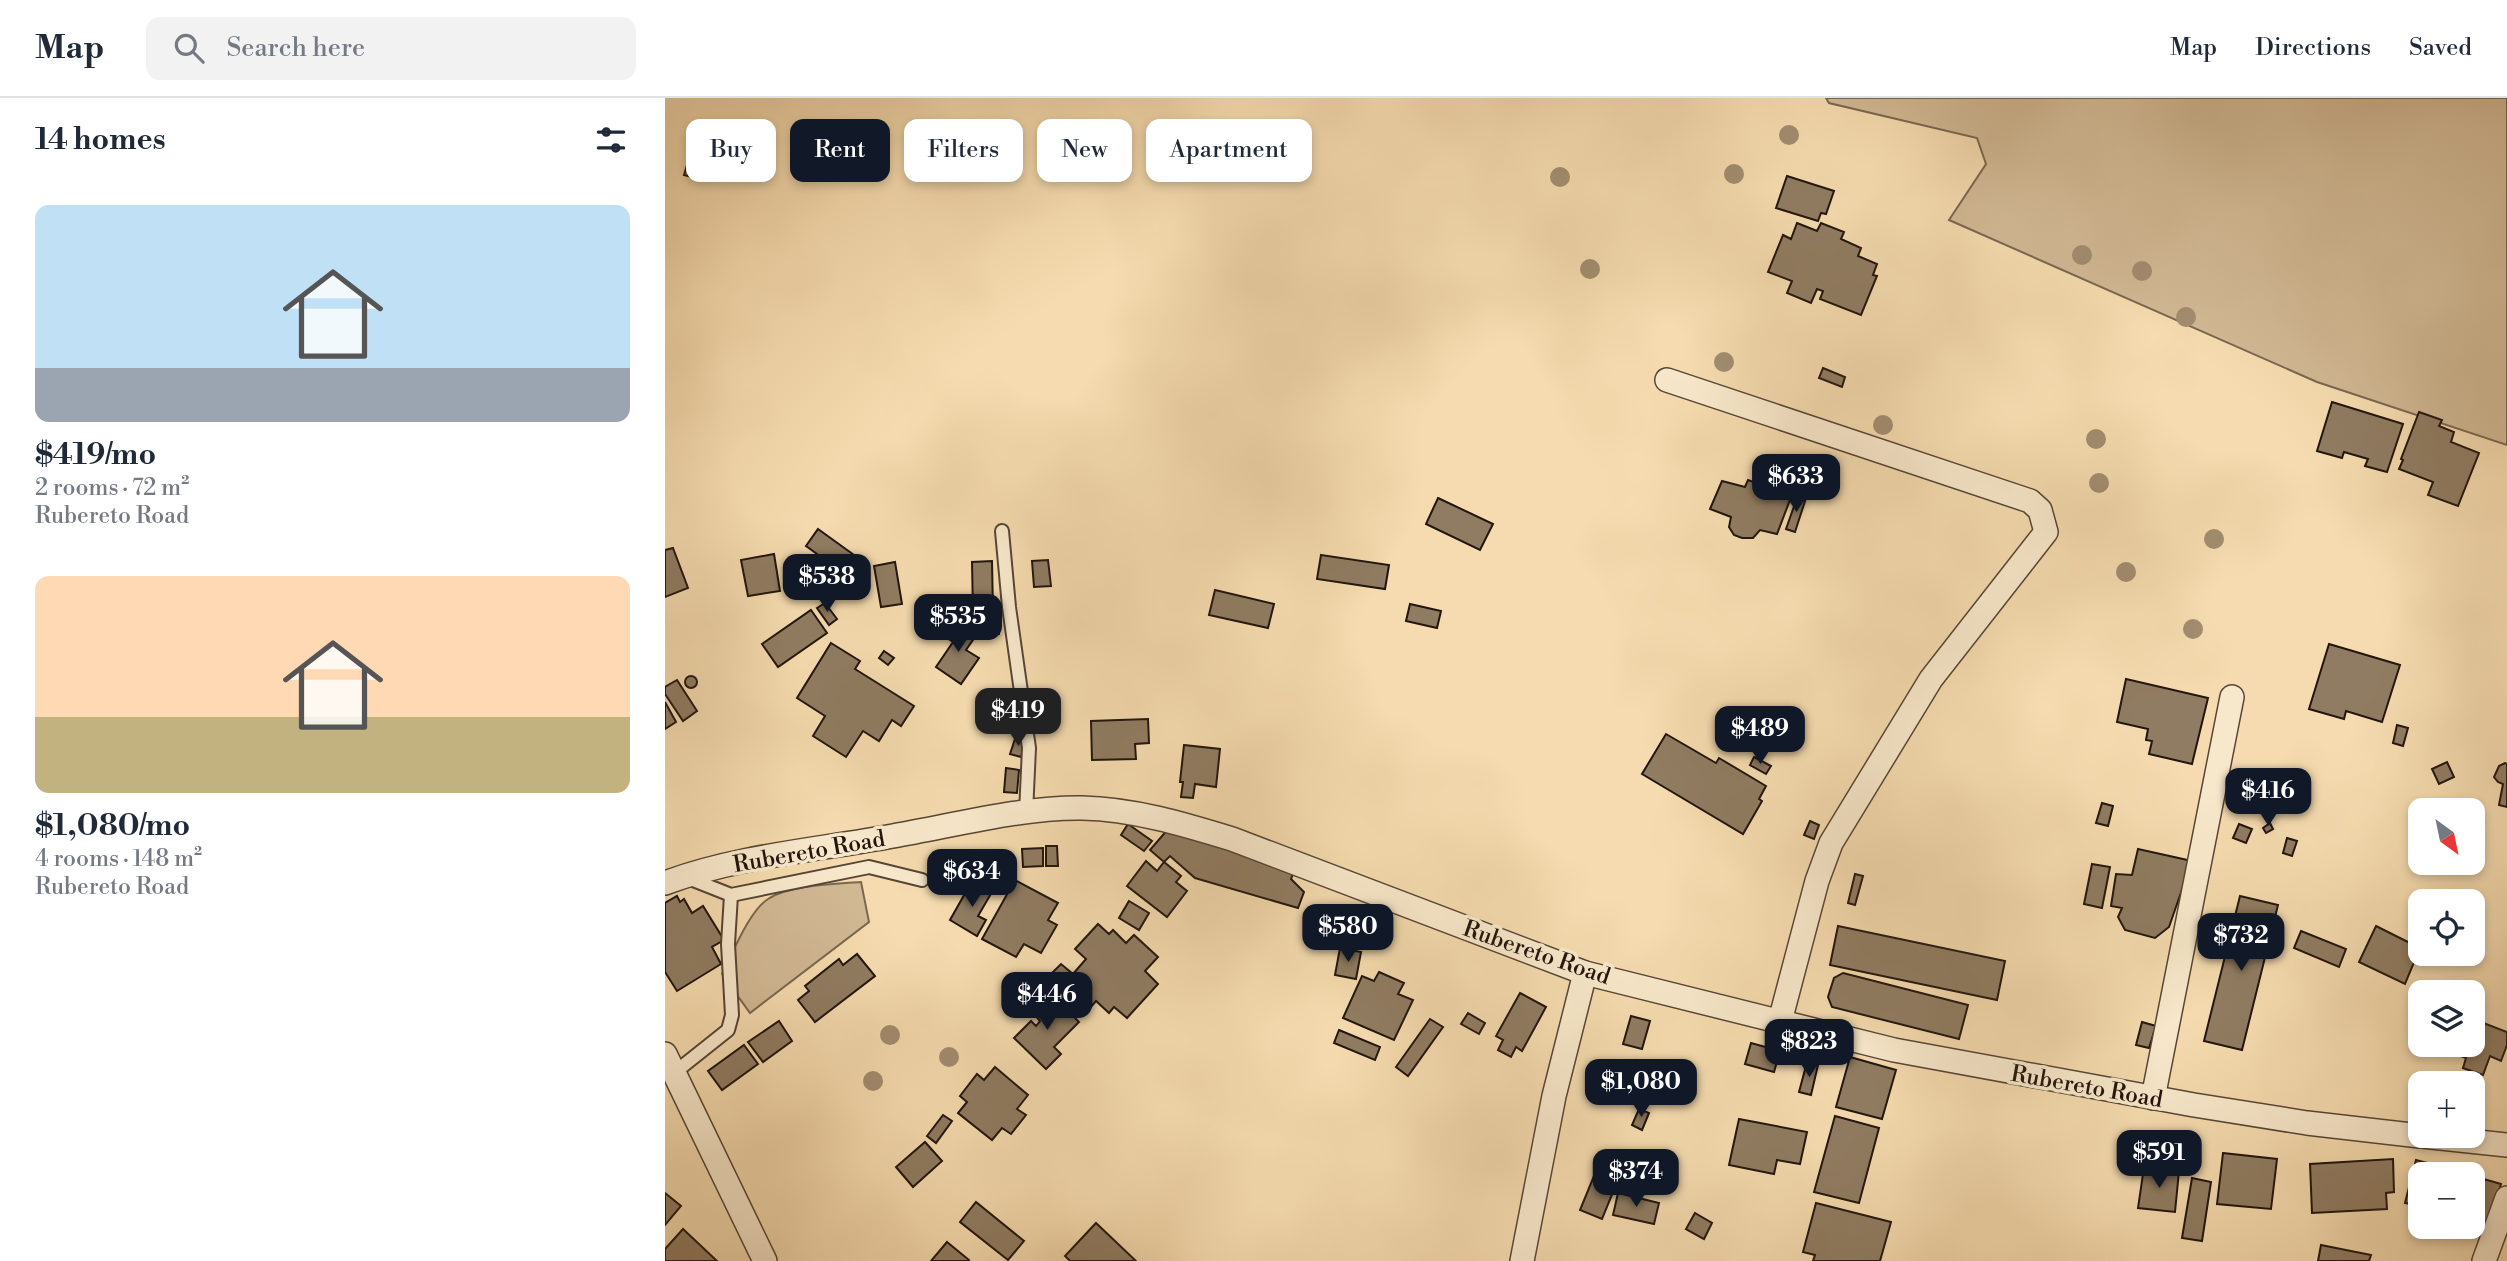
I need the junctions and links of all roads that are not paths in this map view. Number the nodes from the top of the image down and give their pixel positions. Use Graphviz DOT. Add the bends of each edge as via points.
graph roads {
  1 [pos="1667,380"];
  2 [pos="1002,531"];
  3 [pos="2232,697"];
  4 [pos="1026,813"];
  5 [pos="675,879"];
  6 [pos="922,880"];
  7 [pos="731,895"];
  8 [pos="1585,973"];
  9 [pos="1780,1021"];
  10 [pos="669,1064"];
  11 [pos="2153,1098"];
  12 [pos="2408,1135"];
  13 [pos="2485,1143"];
  14 [pos="2507,1145"];
  15 [pos="2507,1198"];
  16 [pos="765,1261"];
  17 [pos="1522,1261"];
  18 [pos="2484,1261"];
  1 -- 9 [label="street" via="2030,501 2040,510 2046,532 1931,679 1831,843"];
  2 -- 4 [label="lane" via="1029,748"];
  3 -- 11 [label="street"];
  4 -- 5 [label="street, Rubereto Road" via="744,861"];
  4 -- 8 [label="street, Rubereto Road" via="1080,808 1181,824 1232,839"];
  5 -- 7 [label="lane"];
  6 -- 7 [label="lane" via="869,867"];
  7 -- 10 [label="lane" via="732,1015 728,1030"];
  8 -- 9 [label="street, Rubereto Road"];
  8 -- 17 [label="street" via="1554,1096"];
  9 -- 11 [label="street, Rubereto Road" via="1894,1050"];
  10 -- 16 [label="street"];
  11 -- 12 [label="street, Rubereto Road"];
  13 -- 14 [label="street, Rubereto Road"];
  15 -- 18 [label="street"];
}
